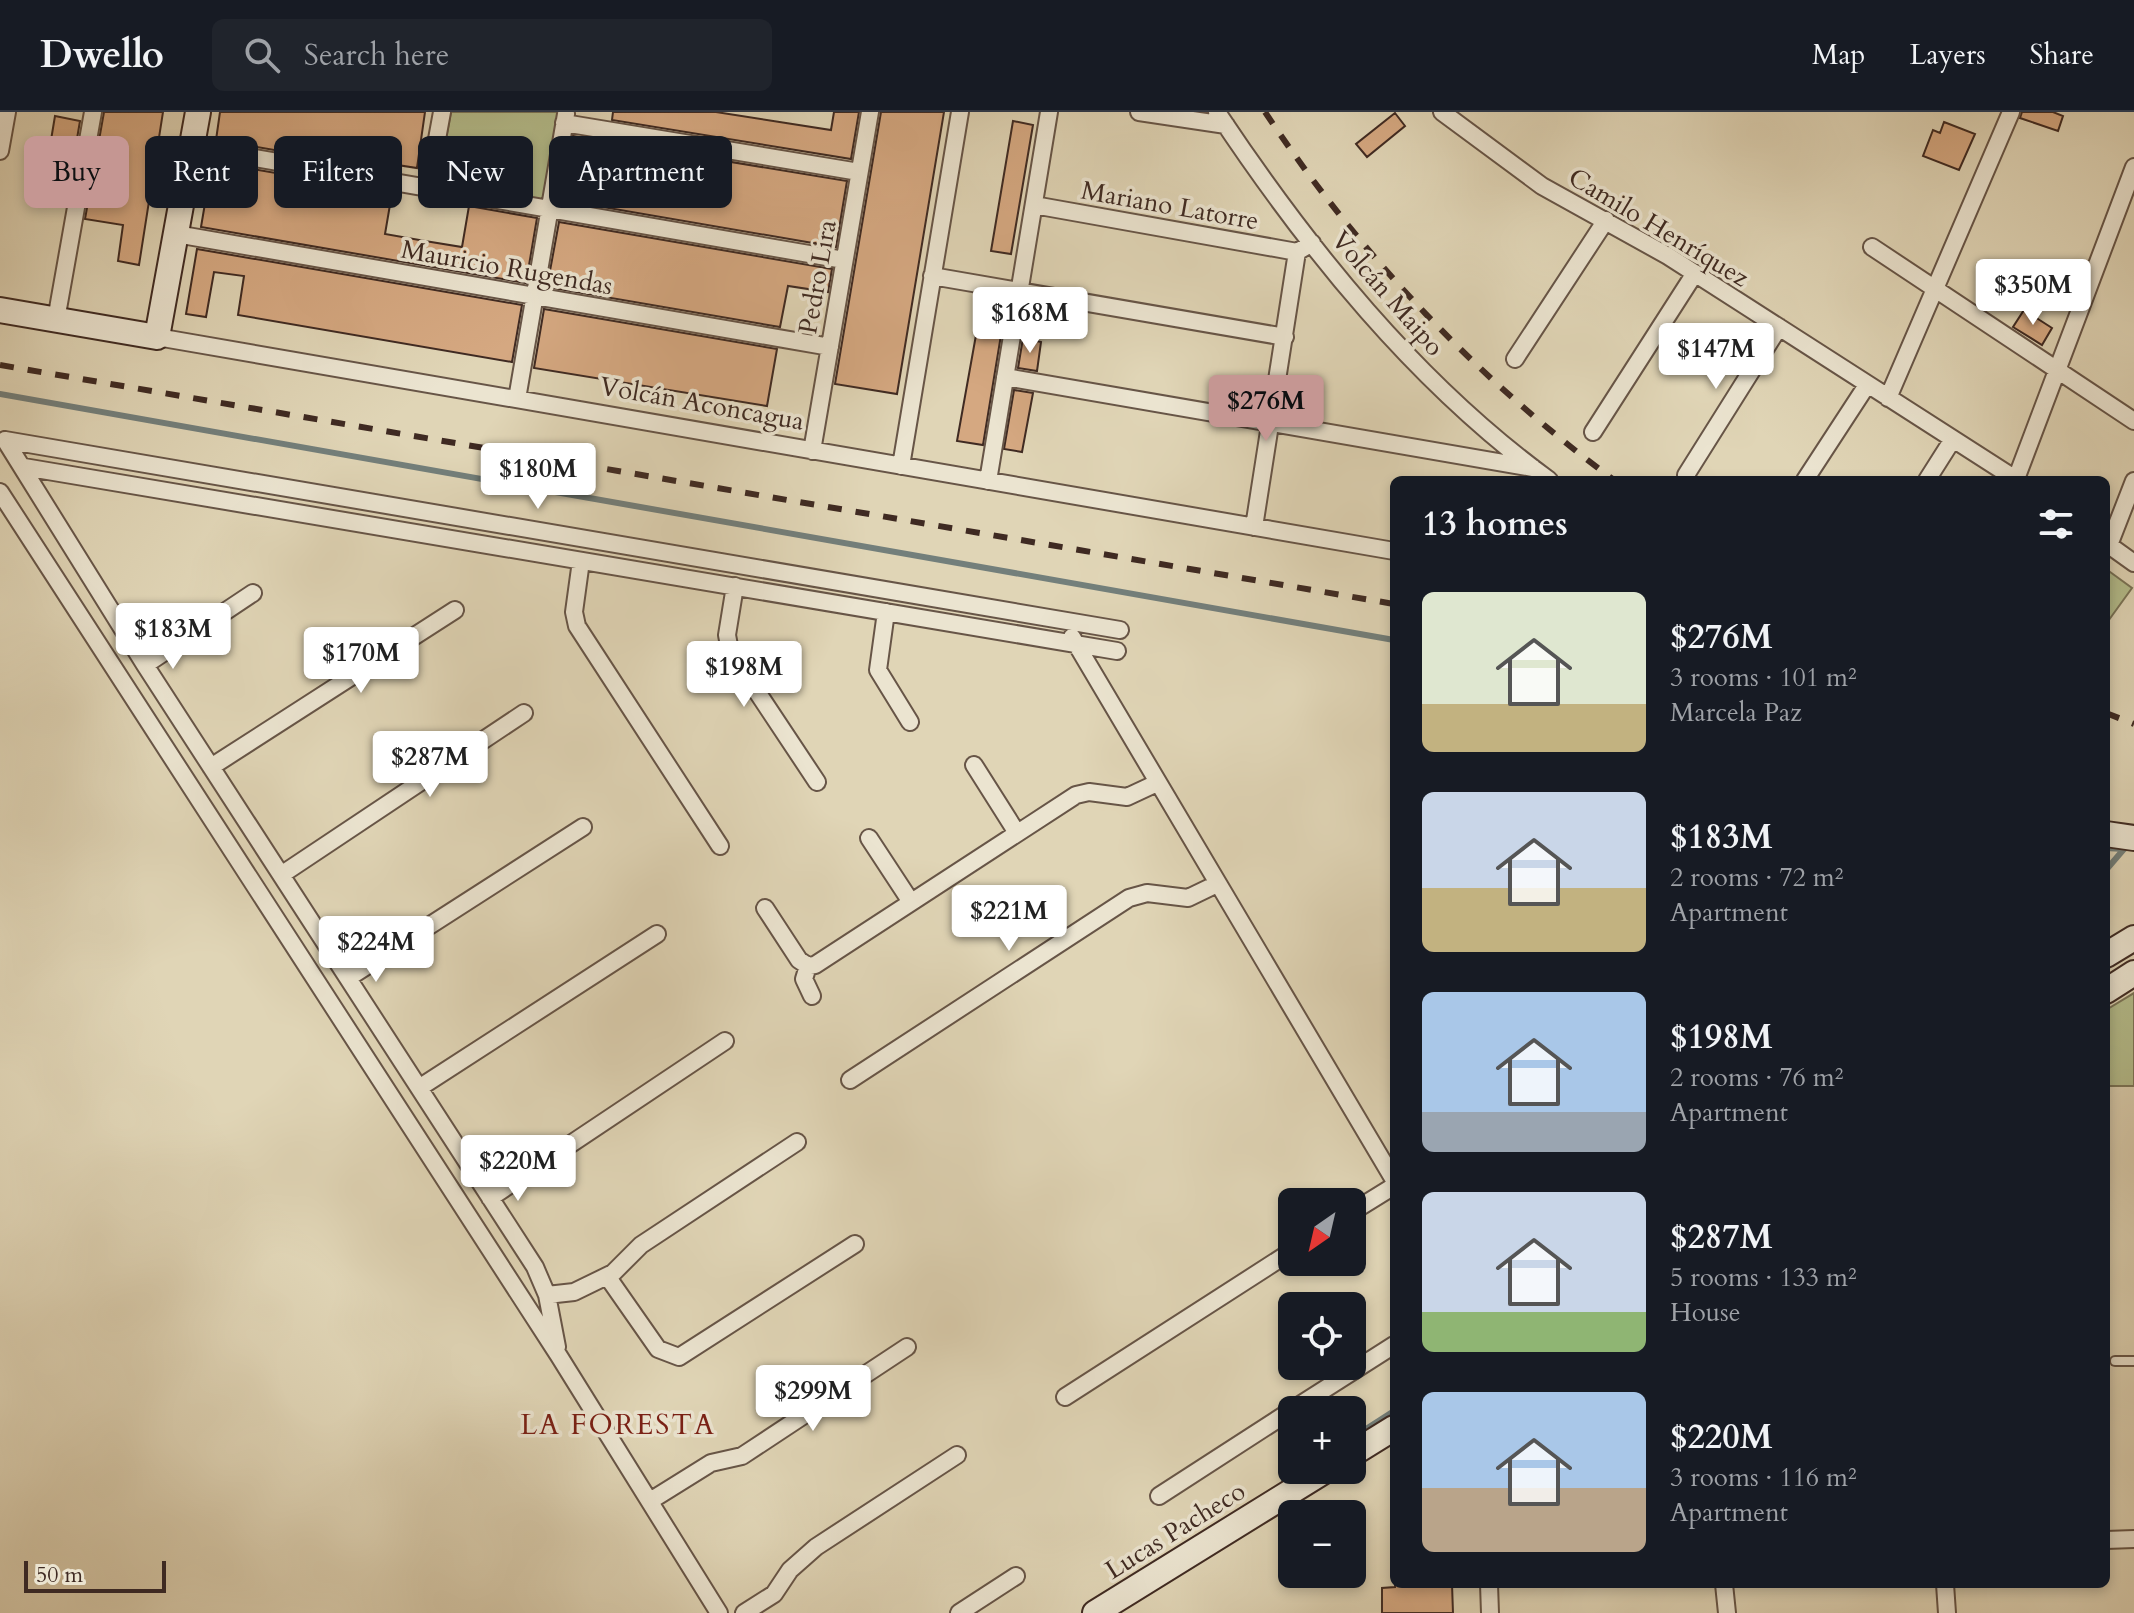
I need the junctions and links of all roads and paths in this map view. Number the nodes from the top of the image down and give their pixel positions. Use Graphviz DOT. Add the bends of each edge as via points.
graph roads {
  1 [pos="7,112"];
  2 [pos="93,112"];
  3 [pos="198,112"];
  4 [pos="442,112"];
  5 [pos="870,112"];
  6 [pos="960,112"];
  7 [pos="1049,112"];
  8 [pos="1139,112"];
  9 [pos="1442,112"];
  10 [pos="2011,112"];
  11 [pos="565,117"];
  12 [pos="1221,119"];
  13 [pos="193,136"];
  14 [pos="438,136"];
  15 [pos="0,151"];
  16 [pos="258,159"];
  17 [pos="2134,167"];
  18 [pos="859,172"];
  19 [pos="418,186"];
  20 [pos="1034,205"];
  21 [pos="533,206"];
  22 [pos="180,208"];
  23 [pos="550,209"];
  24 [pos="1606,220"];
  25 [pos="176,234"];
  26 [pos="1304,247"];
  27 [pos="1872,247"];
  28 [pos="844,260"];
  29 [pos="1695,273"];
  30 [pos="932,276"];
  31 [pos="1935,289"];
  32 [pos="1020,291"];
  33 [pos="535,296"];
  34 [pos="0,310"];
  35 [pos="56,320"];
  36 [pos="1779,327"];
  37 [pos="157,337"];
  38 [pos="1285,337"];
  39 [pos="830,347"];
  40 [pos="1515,359"];
  41 [pos="2057,371"];
  42 [pos="1005,377"];
  43 [pos="1867,385"];
  44 [pos="1888,398"];
  45 [pos="517,399"];
  46 [pos="2134,421"];
  47 [pos="1272,424"];
  48 [pos="1593,432"];
  49 [pos="1953,439"];
  50 [pos="2,444"];
  51 [pos="812,451"];
  52 [pos="901,466"];
  53 [pos="24,467"];
  54 [pos="1533,468"];
  55 [pos="1686,475"];
  56 [pos="1544,476"];
  57 [pos="1808,476"];
  58 [pos="1930,476"];
  59 [pos="2011,476"];
  60 [pos="2017,476"];
  61 [pos="988,481"];
  62 [pos="2134,481"];
  63 [pos="0,492"];
  64 [pos="1254,527"];
  65 [pos="2110,539"];
  66 [pos="2110,545"];
  67 [pos="1390,550"];
  68 [pos="78,560"];
  69 [pos="581,561"];
  70 [pos="2134,563"];
  71 [pos="52,573"];
  72 [pos="735,586"];
  73 [pos="253,593"];
  74 [pos="455,610"];
  75 [pos="886,612"];
  76 [pos="1065,621"];
  77 [pos="1120,630"];
  78 [pos="1074,643"];
  79 [pos="1117,651"];
  80 [pos="145,665"];
  81 [pos="524,713"];
  82 [pos="910,722"];
  83 [pos="974,765"];
  84 [pos="211,767"];
  85 [pos="817,782"];
  86 [pos="1157,783"];
  87 [pos="583,827"];
  88 [pos="1017,833"];
  89 [pos="2110,835"];
  90 [pos="869,838"];
  91 [pos="2134,838"];
  92 [pos="720,846"];
  93 [pos="281,875"];
  94 [pos="1217,884"];
  95 [pos="911,902"];
  96 [pos="765,908"];
  97 [pos="657,934"];
  98 [pos="2134,938"];
  99 [pos="2110,953"];
  100 [pos="808,966"];
  101 [pos="2134,973"];
  102 [pos="348,978"];
  103 [pos="2110,988"];
  104 [pos="812,996"];
  105 [pos="725,1041"];
  106 [pos="850,1080"];
  107 [pos="419,1088"];
  108 [pos="797,1142"];
  109 [pos="1390,1176"];
  110 [pos="1390,1186"];
  111 [pos="490,1198"];
  112 [pos="1366,1202"];
  113 [pos="855,1244"];
  114 [pos="1278,1260"];
  115 [pos="607,1276"];
  116 [pos="547,1295"];
  117 [pos="907,1347"];
  118 [pos="1390,1348"];
  119 [pos="559,1356"];
  120 [pos="2115,1361"];
  121 [pos="2134,1361"];
  122 [pos="1314,1396"];
  123 [pos="1065,1397"];
  124 [pos="1278,1419"];
  125 [pos="1390,1430"];
  126 [pos="1366,1445"];
  127 [pos="957,1455"];
  128 [pos="1303,1484"];
  129 [pos="1159,1496"];
  130 [pos="650,1501"];
  131 [pos="2134,1539"];
  132 [pos="2110,1540"];
  133 [pos="1016,1576"];
  134 [pos="1489,1588"];
  135 [pos="1724,1588"];
  136 [pos="1945,1588"];
  137 [pos="719,1613"];
  138 [pos="744,1613"];
  139 [pos="959,1613"];
  140 [pos="1095,1613"];
  141 [pos="1490,1613"];
  142 [pos="1727,1613"];
  143 [pos="1947,1613"];
  1 -- 15 [label="street"];
  2 -- 35 [label="street"];
  3 -- 13 [label="main road"];
  4 -- 14 [label="street"];
  5 -- 18 [label="street, Pedro Lira"];
  6 -- 30 [label="street"];
  7 -- 20 [label="street"];
  8 -- 12 [label="street"];
  9 -- 24 [label="street, Camilo Henríquez" via="1521,172"];
  10 -- 31 [label="street"];
  11 -- 18 [label="street"];
  11 -- 23 [label="street"];
  12 -- 26 [label="street, Volcán Maipo"];
  16 -- 19 [label="street"];
  17 -- 41 [label="street"];
  18 -- 28 [label="street, Pedro Lira"];
  20 -- 26 [label="street, Mariano Latorre"];
  20 -- 32 [label="street"];
  21 -- 23 [label="street"];
  22 -- 25 [label="main road"];
  23 -- 28 [label="street"];
  23 -- 33 [label="street"];
  24 -- 29 [label="street, Camilo Henríquez"];
  24 -- 40 [label="street"];
  25 -- 33 [label="street, Mauricio Rugendas"];
  25 -- 37 [label="main road"];
  26 -- 38 [label="street"];
  26 -- 54 [label="street, Volcán Maipo" via="1452,399"];
  27 -- 31 [label="street"];
  28 -- 39 [label="street, Pedro Lira"];
  29 -- 36 [label="street, Camilo Henríquez"];
  29 -- 48 [label="street"];
  30 -- 32 [label="street"];
  30 -- 52 [label="street"];
  31 -- 41 [label="street"];
  31 -- 44 [label="street"];
  32 -- 38 [label="street"];
  32 -- 42 [label="street"];
  33 -- 39 [label="street, Mauricio Rugendas"];
  33 -- 45 [label="street"];
  34 -- 35 [label="main road, Volcán Aconcagua"];
  35 -- 37 [label="main road, Volcán Aconcagua"];
  36 -- 43 [label="street, Camilo Henríquez"];
  36 -- 55 [label="street"];
  37 -- 45 [label="street, Volcán Aconcagua"];
  38 -- 47 [label="street"];
  39 -- 51 [label="street, Pedro Lira"];
  41 -- 46 [label="street"];
  41 -- 60 [label="street"];
  42 -- 47 [label="street"];
  42 -- 61 [label="street"];
  43 -- 44 [label="street, Camilo Henríquez"];
  43 -- 57 [label="street"];
  44 -- 49 [label="street, Camilo Henríquez"];
  45 -- 51 [label="street, Volcán Aconcagua"];
  47 -- 54 [label="street"];
  47 -- 64 [label="street"];
  49 -- 58 [label="street"];
  49 -- 59 [label="street, Camilo Henríquez"];
  50 -- 53 [label="street"];
  50 -- 76 [label="street"];
  51 -- 52 [label="street, Volcán Aconcagua"];
  52 -- 61 [label="street, Volcán Aconcagua"];
  53 -- 68 [label="street"];
  53 -- 69 [label="street"];
  54 -- 56 [label="street, Volcán Maipo"];
  61 -- 64 [label="street, Volcán Aconcagua"];
  62 -- 65 [label="street"];
  63 -- 71 [label="street"];
  64 -- 67 [label="street, Volcán Aconcagua"];
  66 -- 70 [label="street"];
  68 -- 71 [label="street" via="62,560"];
  68 -- 80 [label="street"];
  69 -- 72 [label="street"];
  69 -- 92 [label="street" via="577,626"];
  71 -- 119 [label="street"];
  72 -- 75 [label="street"];
  72 -- 85 [label="street" via="727,635 730,651"];
  73 -- 80 [label="street"];
  74 -- 84 [label="street"];
  75 -- 78 [label="street"];
  75 -- 82 [label="street" via="878,670"];
  76 -- 77 [label="street"];
  76 -- 78 [label="street"];
  78 -- 79 [label="street"];
  78 -- 86 [label="street"];
  80 -- 84 [label="street"];
  81 -- 93 [label="street"];
  83 -- 88 [label="street"];
  84 -- 93 [label="street"];
  86 -- 88 [label="street" via="1127,797 1076,795"];
  86 -- 94 [label="street"];
  87 -- 102 [label="street"];
  88 -- 95 [label="street"];
  89 -- 91 [label="main road"];
  90 -- 95 [label="street"];
  93 -- 102 [label="street"];
  94 -- 106 [label="street" via="1188,898 1147,893 1129,898"];
  94 -- 109 [label="street"];
  95 -- 100 [label="street"];
  96 -- 100 [label="street"];
  97 -- 107 [label="street"];
  98 -- 99 [label="main road"];
  100 -- 104 [label="street" via="804,979"];
  101 -- 103 [label="main road"];
  102 -- 107 [label="street"];
  105 -- 111 [label="street"];
  107 -- 111 [label="street"];
  108 -- 115 [label="street" via="641,1245"];
  110 -- 112 [label="street"];
  111 -- 116 [label="street"];
  113 -- 115 [label="street" via="679,1357 658,1349"];
  114 -- 123 [label="street"];
  115 -- 116 [label="street" via="574,1292"];
  116 -- 119 [label="street"];
  117 -- 130 [label="street" via="742,1456 711,1463"];
  118 -- 122 [label="street"];
  119 -- 130 [label="street"];
  120 -- 121 [label="lane"];
  124 -- 129 [label="street"];
  125 -- 126 [label="main road"];
  127 -- 138 [label="street" via="816,1547 790,1570 774,1594"];
  128 -- 140 [label="main road, Lucas Pacheco"];
  130 -- 137 [label="street"];
  131 -- 132 [label="street"];
  133 -- 139 [label="street"];
  134 -- 141 [label="street"];
  135 -- 142 [label="street"];
  136 -- 143 [label="street"];
}
